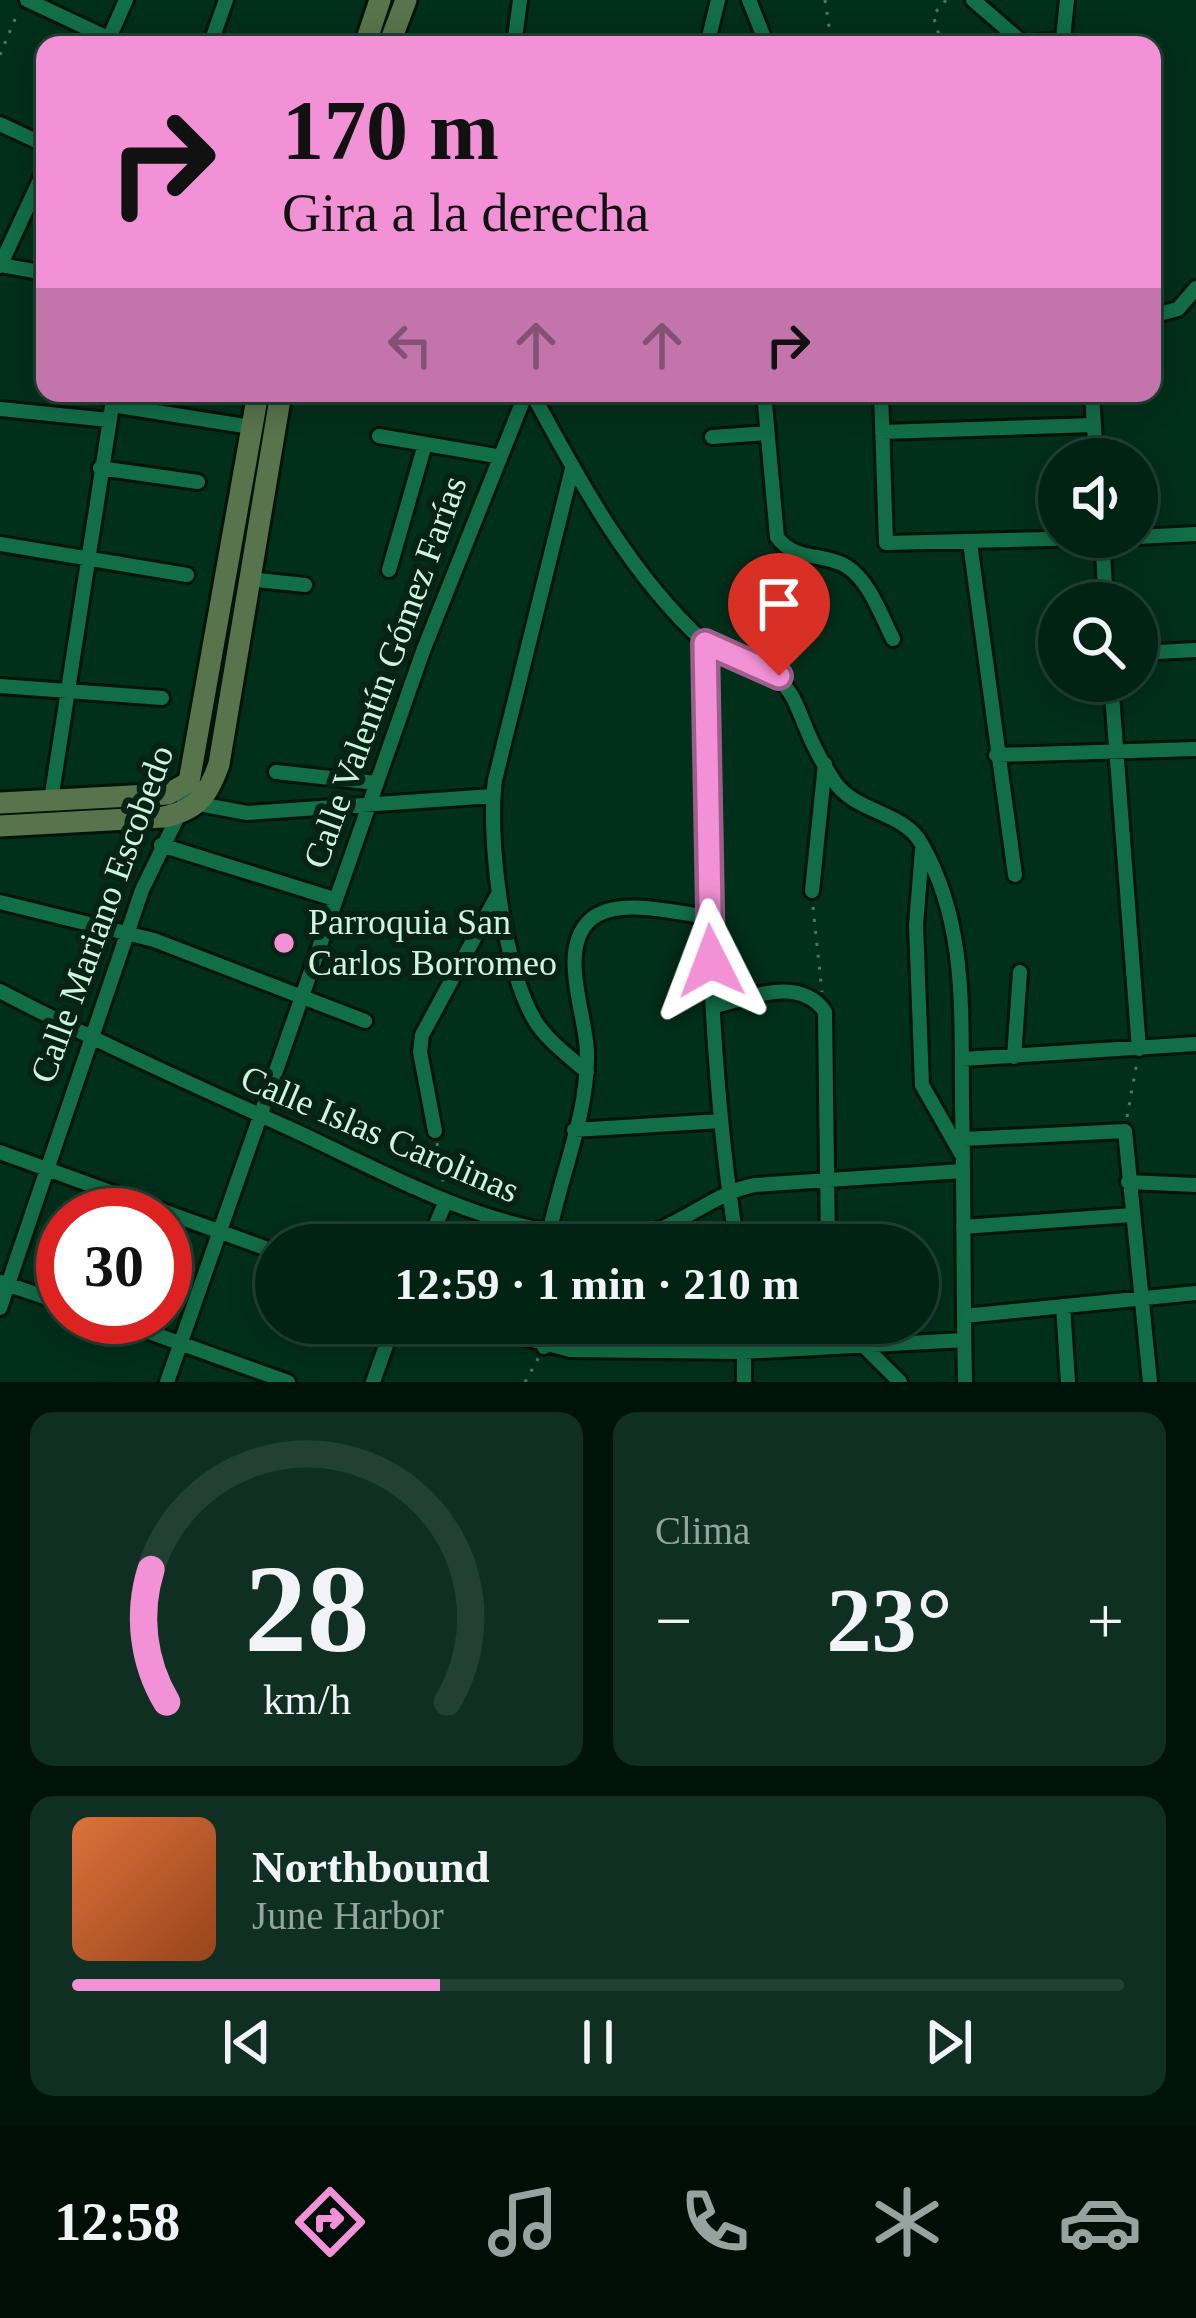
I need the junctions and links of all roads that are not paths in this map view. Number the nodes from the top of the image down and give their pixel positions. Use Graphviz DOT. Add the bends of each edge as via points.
graph roads {
  1 [pos="25,0"];
  2 [pos="126,0"];
  3 [pos="226,0"];
  4 [pos="380,0"];
  5 [pos="406,0"];
  6 [pos="520,0"];
  7 [pos="718,0"];
  8 [pos="749,0"];
  9 [pos="973,0"];
  10 [pos="1067,0"];
  11 [pos="98,36"];
  12 [pos="114,36"];
  13 [pos="213,36"];
  14 [pos="368,36"];
  15 [pos="392,36"];
  16 [pos="515,36"];
  17 [pos="708,36"];
  18 [pos="763,36"];
  19 [pos="1015,36"];
  20 [pos="1063,36"];
  21 [pos="0,124"];
  22 [pos="36,141"];
  23 [pos="36,189"];
  24 [pos="0,265"];
  25 [pos="36,271"];
  26 [pos="1196,288"];
  27 [pos="1161,314"];
  28 [pos="256,402"];
  29 [pos="279,402"];
  30 [pos="524,402"];
  31 [pos="534,402"];
  32 [pos="765,402"];
  33 [pos="881,402"];
  34 [pos="1093,402"];
  35 [pos="111,406"];
  36 [pos="0,409"];
  37 [pos="1094,425"];
  38 [pos="251,427"];
  39 [pos="882,432"];
  40 [pos="767,433"];
  41 [pos="379,436"];
  42 [pos="712,437"];
  43 [pos="1095,438"];
  44 [pos="425,443"];
  45 [pos="496,456"];
  46 [pos="100,468"];
  47 [pos="572,469"];
  48 [pos="198,482"];
  49 [pos="1196,534"];
  50 [pos="1158,536"];
  51 [pos="1038,540"];
  52 [pos="970,543"];
  53 [pos="0,544"];
  54 [pos="86,560"];
  55 [pos="389,570"];
  56 [pos="187,575"];
  57 [pos="248,579"];
  58 [pos="305,585"];
  59 [pos="893,639"];
  60 [pos="705,643"];
  61 [pos="1196,650"];
  62 [pos="1158,652"];
  63 [pos="0,686"];
  64 [pos="66,692"];
  65 [pos="162,698"];
  66 [pos="1112,702"];
  67 [pos="1196,749"];
  68 [pos="1116,753"];
  69 [pos="996,754"];
  70 [pos="825,764"];
  71 [pos="276,772"];
  72 [pos="189,782"];
  73 [pos="376,784"];
  74 [pos="493,796"];
  75 [pos="51,800"];
  76 [pos="369,802"];
  77 [pos="0,803"];
  78 [pos="189,809"];
  79 [pos="0,826"];
  80 [pos="161,845"];
  81 [pos="923,845"];
  82 [pos="1015,875"];
  83 [pos="812,891"];
  84 [pos="499,894"];
  85 [pos="334,899"];
  86 [pos="0,902"];
  87 [pos="708,916"];
  88 [pos="128,932"];
  89 [pos="1020,972"];
  90 [pos="0,991"];
  91 [pos="299,995"];
  92 [pos="714,1006"];
  93 [pos="365,1021"];
  94 [pos="90,1038"];
  95 [pos="1196,1044"];
  96 [pos="1139,1049"];
  97 [pos="1014,1057"];
  98 [pos="963,1059"];
  99 [pos="586,1072"];
  100 [pos="260,1115"];
  101 [pos="722,1121"];
  102 [pos="574,1130"];
  103 [pos="435,1131"];
  104 [pos="964,1139"];
  105 [pos="0,1152"];
  106 [pos="963,1164"];
  107 [pos="45,1171"];
  108 [pos="827,1178"];
  109 [pos="1128,1182"];
  110 [pos="1196,1186"];
  111 [pos="728,1192"];
  112 [pos="446,1201"];
  113 [pos="1132,1215"];
  114 [pos="436,1224"];
  115 [pos="508,1224"];
  116 [pos="552,1224"];
  117 [pos="662,1224"];
  118 [pos="733,1224"];
  119 [pos="828,1224"];
  120 [pos="963,1227"];
  121 [pos="217,1231"];
  122 [pos="255,1245"];
  123 [pos="4,1283"];
  124 [pos="1196,1293"];
  125 [pos="36,1294"];
  126 [pos="1140,1302"];
  127 [pos="1063,1306"];
  128 [pos="192,1307"];
  129 [pos="0,1308"];
  130 [pos="964,1316"];
  131 [pos="964,1340"];
  132 [pos="180,1344"];
  133 [pos="189,1344"];
  134 [pos="387,1344"];
  135 [pos="534,1344"];
  136 [pos="743,1344"];
  137 [pos="835,1344"];
  138 [pos="862,1345"];
  139 [pos="544,1347"];
  140 [pos="835,1347"];
  141 [pos="743,1352"];
  142 [pos="167,1382"];
  143 [pos="288,1382"];
  144 [pos="373,1382"];
  145 [pos="744,1382"];
  146 [pos="900,1382"];
  147 [pos="964,1382"];
  148 [pos="1068,1382"];
  149 [pos="1150,1382"];
  1 -- 11 [label="street"];
  2 -- 12 [label="street"];
  3 -- 13 [label="street"];
  4 -- 14 [label="main road"];
  5 -- 15 [label="main road"];
  6 -- 16 [label="street"];
  7 -- 17 [label="street"];
  8 -- 18 [label="street"];
  9 -- 19 [label="street"];
  10 -- 20 [label="street"];
  21 -- 22 [label="street"];
  23 -- 24 [label="street"];
  24 -- 25 [label="street"];
  26 -- 27 [label="street" via="1178,309"];
  28 -- 38 [label="main road, Calle Mariano Escobedo"];
  29 -- 57 [label="main road, Calle Mariano Escobedo"];
  30 -- 45 [label="street, Calle Valentín Gómez Farías"];
  31 -- 47 [label="street"];
  32 -- 40 [label="street"];
  33 -- 39 [label="street"];
  34 -- 37 [label="street"];
  35 -- 36 [label="street"];
  35 -- 38 [label="street"];
  35 -- 46 [label="street"];
  37 -- 39 [label="street"];
  37 -- 43 [label="street"];
  38 -- 72 [label="main road, Calle Mariano Escobedo"];
  39 -- 52 [label="street" via="886,543"];
  40 -- 42 [label="street"];
  40 -- 59 [label="street" via="777,537 790,551 834,561 859,577"];
  41 -- 44 [label="street"];
  44 -- 45 [label="street"];
  44 -- 55 [label="street"];
  45 -- 73 [label="street, Calle Valentín Gómez Farías"];
  46 -- 48 [label="street"];
  46 -- 54 [label="street"];
  47 -- 60 [label="street" via="650,584"];
  47 -- 74 [label="street"];
  49 -- 50 [label="street"];
  51 -- 52 [label="street"];
  52 -- 69 [label="street"];
  53 -- 54 [label="street"];
  54 -- 56 [label="street"];
  54 -- 64 [label="street"];
  57 -- 58 [label="street"];
  57 -- 78 [label="main road, Calle Mariano Escobedo" via="218,764"];
  60 -- 70 [label="street" via="779,676"];
  60 -- 87 [label="street"];
  61 -- 62 [label="street"];
  63 -- 64 [label="street"];
  64 -- 65 [label="street"];
  64 -- 75 [label="street"];
  66 -- 68 [label="street"];
  67 -- 68 [label="street"];
  68 -- 69 [label="street"];
  68 -- 96 [label="street"];
  69 -- 82 [label="street"];
  70 -- 81 [label="street" via="847,797"];
  70 -- 83 [label="street"];
  71 -- 73 [label="street"];
  72 -- 75 [label="main road" via="169,794"];
  72 -- 78 [label="street, Calle Mariano Escobedo"];
  73 -- 76 [label="street, Calle Valentín Gómez Farías"];
  74 -- 76 [label="street"];
  74 -- 84 [label="street"];
  75 -- 77 [label="main road"];
  76 -- 78 [label="street" via="247,813"];
  76 -- 85 [label="street, Calle Valentín Gómez Farías"];
  78 -- 79 [label="main road"];
  78 -- 80 [label="street, Calle Mariano Escobedo"];
  80 -- 85 [label="street"];
  80 -- 88 [label="street, Calle Mariano Escobedo"];
  81 -- 98 [label="street" via="958,944"];
  81 -- 106 [label="street" via="916,925 922,1085"];
  84 -- 99 [label="street" via="535,1022"];
  84 -- 103 [label="street" via="422,1035"];
  85 -- 91 [label="street, Calle Valentín Gómez Farías"];
  86 -- 88 [label="street"];
  87 -- 92 [label="street"];
  87 -- 99 [label="street" via="639,909 598,913 585,924 575,975"];
  88 -- 91 [label="street"];
  88 -- 94 [label="street, Calle Mariano Escobedo"];
  89 -- 97 [label="street"];
  90 -- 94 [label="street, Calle Islas Carolinas"];
  91 -- 93 [label="street"];
  91 -- 100 [label="street, Calle Valentín Gómez Farías"];
  92 -- 101 [label="street"];
  92 -- 108 [label="street" via="782,991 815,998 824,1012"];
  94 -- 100 [label="street, Calle Islas Carolinas"];
  94 -- 107 [label="street, Calle Mariano Escobedo"];
  95 -- 96 [label="street"];
  96 -- 97 [label="street"];
  97 -- 98 [label="street"];
  98 -- 104 [label="street"];
  99 -- 102 [label="street"];
  100 -- 112 [label="street, Calle Islas Carolinas"];
  100 -- 121 [label="street, Calle Valentín Gómez Farías"];
  101 -- 102 [label="street"];
  101 -- 111 [label="street"];
  102 -- 116 [label="street"];
  104 -- 106 [label="street"];
  104 -- 109 [label="street" via="1125,1131"];
  105 -- 107 [label="street"];
  106 -- 108 [label="street, Calle Islas Carolinas"];
  106 -- 120 [label="street"];
  107 -- 121 [label="street"];
  107 -- 123 [label="street, Calle Mariano Escobedo"];
  108 -- 111 [label="street, Calle Islas Carolinas"];
  108 -- 119 [label="street"];
  109 -- 110 [label="street"];
  109 -- 113 [label="street"];
  111 -- 117 [label="street, Calle Islas Carolinas"];
  111 -- 118 [label="street"];
  112 -- 114 [label="street"];
  112 -- 115 [label="street, Calle Islas Carolinas"];
  113 -- 120 [label="street"];
  113 -- 126 [label="street"];
  120 -- 130 [label="street"];
  121 -- 122 [label="street"];
  121 -- 128 [label="street, Calle Valentín Gómez Farías"];
  123 -- 125 [label="street"];
  123 -- 129 [label="street, Calle Mariano Escobedo"];
  124 -- 126 [label="street"];
  126 -- 127 [label="street"];
  126 -- 149 [label="street"];
  127 -- 130 [label="street"];
  127 -- 148 [label="street"];
  130 -- 131 [label="street"];
  131 -- 138 [label="street"];
  131 -- 147 [label="street"];
  132 -- 142 [label="street, Calle Valentín Gómez Farías"];
  133 -- 143 [label="street"];
  134 -- 144 [label="street"];
  135 -- 139 [label="street"];
  136 -- 141 [label="street"];
  137 -- 140 [label="street"];
  138 -- 140 [label="street"];
  138 -- 146 [label="street"];
  139 -- 141 [label="street"];
  140 -- 141 [label="street"];
  141 -- 145 [label="street"];
}
